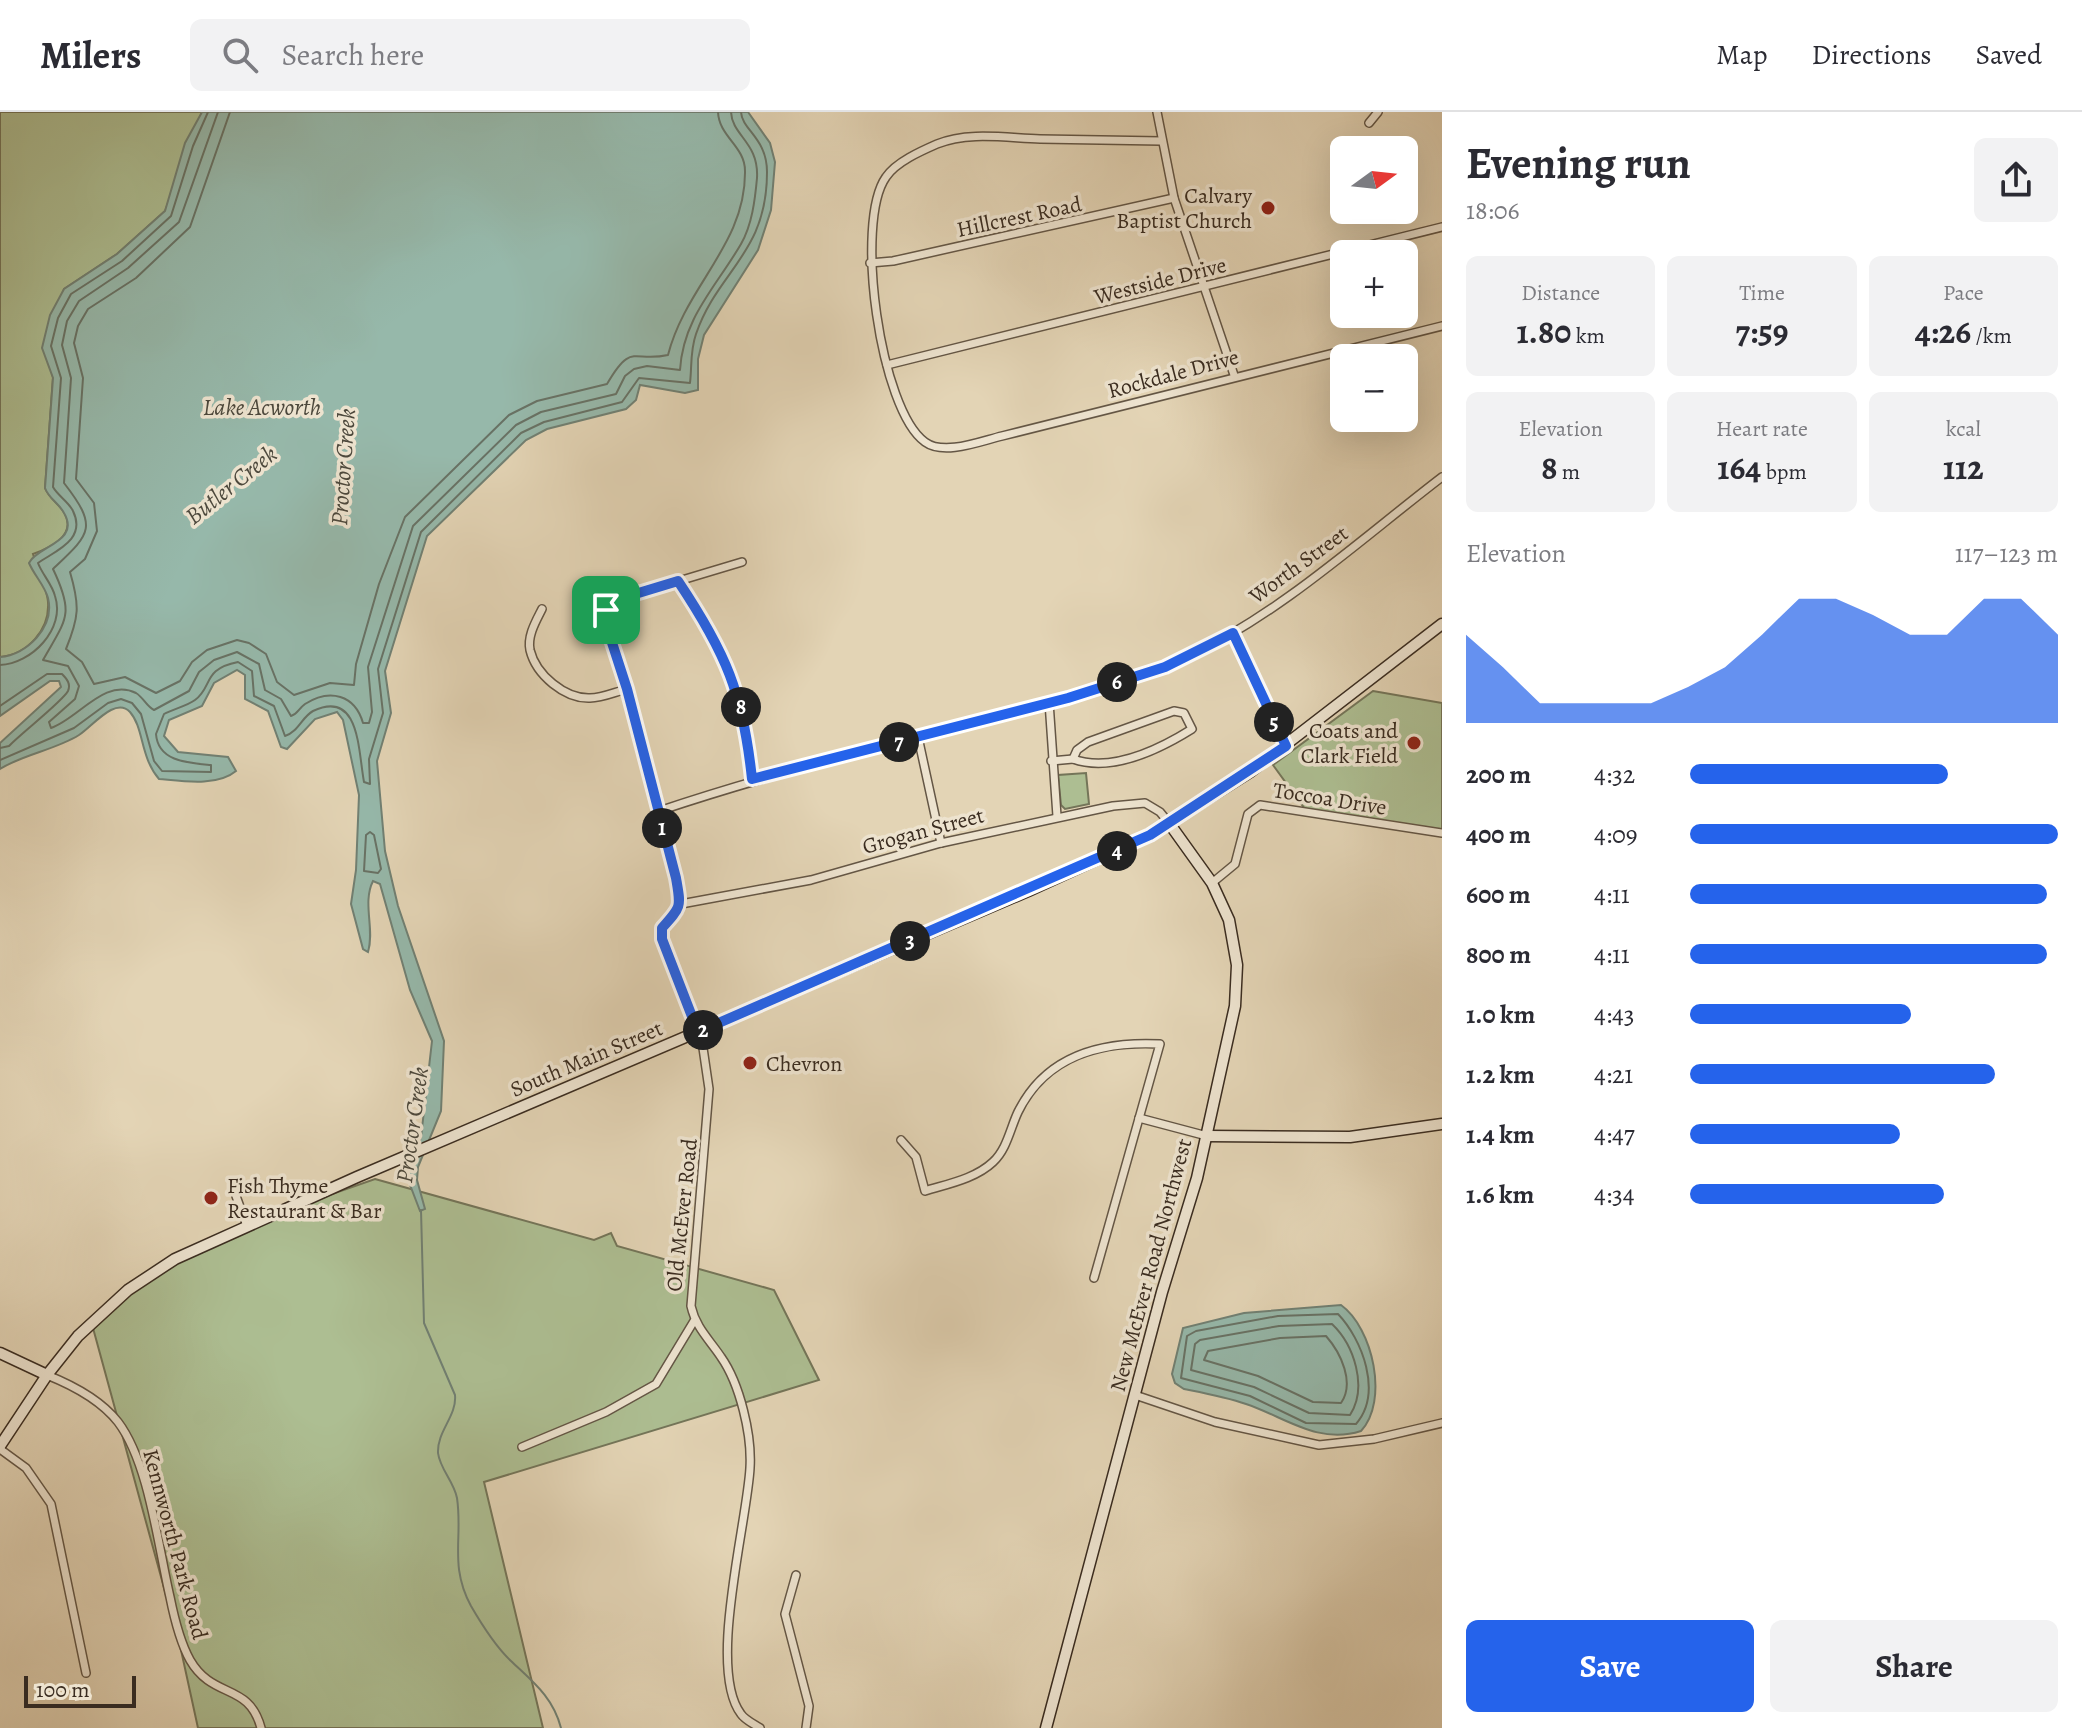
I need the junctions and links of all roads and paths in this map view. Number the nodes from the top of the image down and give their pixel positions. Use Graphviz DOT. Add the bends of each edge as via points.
graph roads {
  1 [pos="1157,112"];
  2 [pos="1378,112"];
  3 [pos="1369,123"];
  4 [pos="1161,141"];
  5 [pos="1174,198"];
  6 [pos="1442,227"];
  7 [pos="870,263"];
  8 [pos="1204,288"];
  9 [pos="1442,326"];
  10 [pos="887,365"];
  11 [pos="1234,375"];
  12 [pos="1442,477"];
  13 [pos="742,562"];
  14 [pos="678,581"];
  15 [pos="542,609"];
  16 [pos="1442,624"];
  17 [pos="1233,633"];
  18 [pos="627,689"];
  19 [pos="1049,702"];
  20 [pos="918,737"];
  21 [pos="1286,746"];
  22 [pos="1073,759"];
  23 [pos="1051,761"];
  24 [pos="752,779"];
  25 [pos="659,811"];
  26 [pos="1057,816"];
  27 [pos="1169,823"];
  28 [pos="1442,833"];
  29 [pos="941,843"];
  30 [pos="1212,883"];
  31 [pos="681,904"];
  32 [pos="698,1032"];
  33 [pos="1139,1118"];
  34 [pos="1442,1124"];
  35 [pos="1207,1136"];
  36 [pos="901,1140"];
  37 [pos="236,1196"];
  38 [pos="247,1226"];
  39 [pos="1094,1278"];
  40 [pos="694,1321"];
  41 [pos="0,1353"];
  42 [pos="47,1375"];
  43 [pos="1135,1395"];
  44 [pos="1442,1423"];
  45 [pos="0,1447"];
  46 [pos="522,1447"];
  47 [pos="796,1575"];
  48 [pos="86,1673"];
  49 [pos="261,1728"];
  50 [pos="760,1728"];
  51 [pos="806,1728"];
  52 [pos="1046,1728"];
  1 -- 4 [label="street"];
  2 -- 3 [label="street"];
  4 -- 5 [label="street"];
  4 -- 7 [label="street" via="999,137 935,145 886,176 874,207"];
  5 -- 7 [label="street, Hillcrest Road"];
  5 -- 8 [label="street"];
  6 -- 8 [label="street, Westside Drive"];
  7 -- 10 [label="street"];
  8 -- 10 [label="street, Westside Drive"];
  8 -- 11 [label="street"];
  9 -- 11 [label="street, Rockdale Drive"];
  10 -- 11 [label="street, Rockdale Drive" via="909,424 937,448"];
  12 -- 17 [label="street, Worth Street"];
  13 -- 14 [label="street"];
  14 -- 18 [label="street" via="622,598 606,610"];
  14 -- 24 [label="street" via="730,672 746,722"];
  15 -- 18 [label="street" via="530,650 553,684 573,696 591,698"];
  16 -- 21 [label="main road, South Main Street"];
  17 -- 19 [label="street, Worth Street" via="1165,667"];
  17 -- 21 [label="street"];
  18 -- 25 [label="street"];
  19 -- 20 [label="street, Worth Street"];
  19 -- 23 [label="street"];
  20 -- 24 [label="street, Worth Street"];
  20 -- 29 [label="street"];
  21 -- 27 [label="main road, South Main Street"];
  22 -- 22 [label="street" via="1094,764 1138,756 1192,729 1184,713 1165,713 1088,742"];
  22 -- 23 [label="street"];
  23 -- 26 [label="street"];
  24 -- 25 [label="street, Worth Street"];
  25 -- 31 [label="street"];
  26 -- 27 [label="street, Grogan Street" via="1139,803 1156,809"];
  26 -- 29 [label="street, Grogan Street"];
  27 -- 30 [label="main road, New McEver Road Northwest"];
  27 -- 32 [label="main road, South Main Street" via="1069,873"];
  28 -- 30 [label="street, Toccoa Drive" via="1260,805 1248,814 1235,864"];
  29 -- 31 [label="street, Grogan Street" via="811,880"];
  30 -- 35 [label="main road, New McEver Road Northwest" via="1234,936 1237,985"];
  31 -- 32 [label="street, Old McEver Road" via="662,939"];
  32 -- 38 [label="main road, South Main Street"];
  32 -- 40 [label="street, Old McEver Road" via="709,1089 690,1286"];
  33 -- 35 [label="street"];
  33 -- 36 [label="street" via="1160,1044 1106,1045 1059,1064 1027,1097 999,1156 967,1177 925,1191 916,1157"];
  33 -- 39 [label="street"];
  34 -- 35 [label="main road" via="1350,1137"];
  35 -- 43 [label="main road, New McEver Road Northwest"];
  37 -- 38 [label="street"];
  38 -- 42 [label="main road, South Main Street" via="175,1259 128,1290 78,1336"];
  40 -- 46 [label="street" via="656,1384 606,1412"];
  40 -- 50 [label="street, Old McEver Road" via="731,1375 749,1452 728,1673 741,1714"];
  41 -- 42 [label="main road"];
  42 -- 45 [label="main road, South Main Street"];
  42 -- 49 [label="street, Kennworth Park Road" via="88,1396 118,1422 137,1462 174,1615 191,1662 212,1685 248,1700"];
  43 -- 44 [label="street" via="1215,1422 1319,1445"];
  43 -- 52 [label="main road, New McEver Road Northwest"];
  45 -- 48 [label="street" via="26,1468 51,1504"];
  47 -- 51 [label="street" via="785,1614 809,1706"];
}
